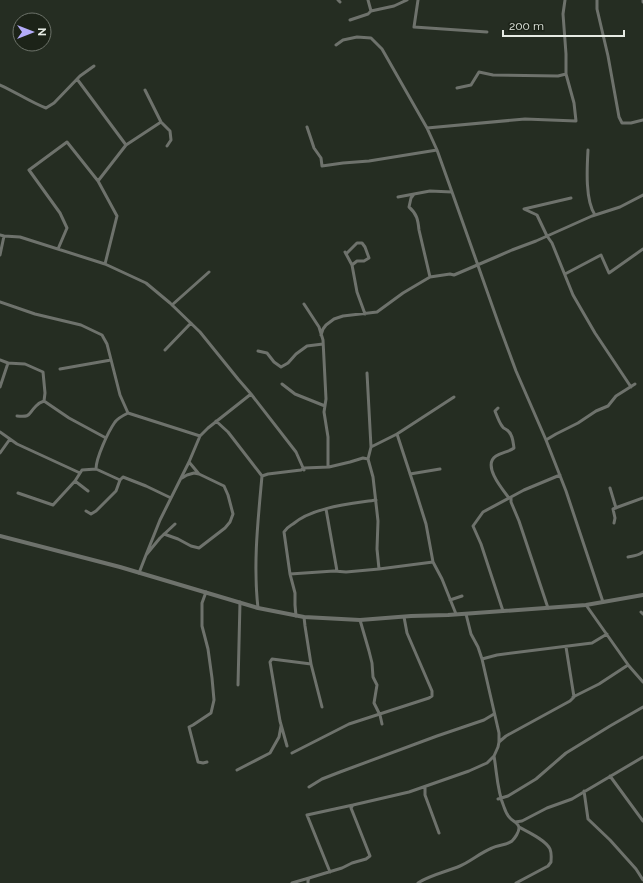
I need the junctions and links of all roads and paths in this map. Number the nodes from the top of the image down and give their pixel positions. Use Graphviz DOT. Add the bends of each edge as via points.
graph roads {
  1 [pos="368,0"];
  2 [pos="407,0"];
  3 [pos="418,0"];
  4 [pos="565,0"];
  5 [pos="597,0"];
  6 [pos="371,11"];
  7 [pos="350,20"];
  8 [pos="487,32"];
  9 [pos="336,45"];
  10 [pos="94,66"];
  11 [pos="566,74"];
  12 [pos="77,79"];
  13 [pos="0,85"];
  14 [pos="457,88"];
  15 [pos="145,90"];
  16 [pos="643,120"];
  17 [pos="161,122"];
  18 [pos="307,127"];
  19 [pos="427,128"];
  20 [pos="126,145"];
  21 [pos="167,146"];
  22 [pos="437,150"];
  23 [pos="588,150"];
  24 [pos="98,181"];
  25 [pos="452,192"];
  26 [pos="414,194"];
  27 [pos="643,195"];
  28 [pos="398,197"];
  29 [pos="571,198"];
  30 [pos="595,215"];
  31 [pos="2,235"];
  32 [pos="547,236"];
  33 [pos="58,249"];
  34 [pos="643,249"];
  35 [pos="0,255"];
  36 [pos="105,264"];
  37 [pos="352,265"];
  38 [pos="479,265"];
  39 [pos="209,272"];
  40 [pos="565,274"];
  41 [pos="430,277"];
  42 [pos="0,302"];
  43 [pos="304,304"];
  44 [pos="172,305"];
  45 [pos="365,314"];
  46 [pos="190,323"];
  47 [pos="321,335"];
  48 [pos="323,344"];
  49 [pos="166,350"];
  50 [pos="258,351"];
  51 [pos="0,360"];
  52 [pos="111,360"];
  53 [pos="7,362"];
  54 [pos="60,369"];
  55 [pos="367,373"];
  56 [pos="282,384"];
  57 [pos="635,384"];
  58 [pos="0,387"];
  59 [pos="631,387"];
  60 [pos="251,394"];
  61 [pos="454,397"];
  62 [pos="44,400"];
  63 [pos="325,406"];
  64 [pos="498,408"];
  65 [pos="128,413"];
  66 [pos="17,416"];
  67 [pos="216,421"];
  68 [pos="0,432"];
  69 [pos="397,434"];
  70 [pos="200,436"];
  71 [pos="106,438"];
  72 [pos="10,439"];
  73 [pos="546,440"];
  74 [pos="371,447"];
  75 [pos="0,453"];
  76 [pos="368,459"];
  77 [pos="189,462"];
  78 [pos="328,467"];
  79 [pos="96,469"];
  80 [pos="304,469"];
  81 [pos="440,469"];
  82 [pos="80,473"];
  83 [pos="199,474"];
  84 [pos="410,474"];
  85 [pos="560,475"];
  86 [pos="262,476"];
  87 [pos="181,479"];
  88 [pos="120,480"];
  89 [pos="75,481"];
  90 [pos="610,488"];
  91 [pos="88,491"];
  92 [pos="18,493"];
  93 [pos="510,497"];
  94 [pos="171,498"];
  95 [pos="643,498"];
  96 [pos="376,500"];
  97 [pos="616,508"];
  98 [pos="326,509"];
  99 [pos="86,511"];
  100 [pos="614,523"];
  101 [pos="175,524"];
  102 [pos="164,534"];
  103 [pos="0,536"];
  104 [pos="643,552"];
  105 [pos="146,555"];
  106 [pos="628,557"];
  107 [pos="433,562"];
  108 [pos="379,569"];
  109 [pos="337,571"];
  110 [pos="139,573"];
  111 [pos="290,574"];
  112 [pos="206,592"];
  113 [pos="643,595"];
  114 [pos="462,596"];
  115 [pos="450,600"];
  116 [pos="240,602"];
  117 [pos="603,602"];
  118 [pos="586,605"];
  119 [pos="258,608"];
  120 [pos="548,608"];
  121 [pos="502,611"];
  122 [pos="456,614"];
  123 [pos="466,614"];
  124 [pos="296,616"];
  125 [pos="304,617"];
  126 [pos="404,617"];
  127 [pos="360,620"];
  128 [pos="607,634"];
  129 [pos="566,647"];
  130 [pos="482,659"];
  131 [pos="311,664"];
  132 [pos="628,664"];
  133 [pos="643,682"];
  134 [pos="238,685"];
  135 [pos="573,697"];
  136 [pos="322,707"];
  137 [pos="643,707"];
  138 [pos="494,714"];
  139 [pos="380,715"];
  140 [pos="281,724"];
  141 [pos="382,724"];
  142 [pos="499,742"];
  143 [pos="287,746"];
  144 [pos="292,753"];
  145 [pos="494,756"];
  146 [pos="643,757"];
  147 [pos="207,762"];
  148 [pos="237,770"];
  149 [pos="610,776"];
  150 [pos="309,787"];
  151 [pos="425,787"];
  152 [pos="584,791"];
  153 [pos="500,799"];
  154 [pos="353,805"];
  155 [pos="643,821"];
  156 [pos="514,822"];
  157 [pos="520,827"];
  158 [pos="439,833"];
  159 [pos="330,872"];
  160 [pos="308,878"];
  161 [pos="643,880"];
  162 [pos="519,882"];
  163 [pos="292,883"];
  164 [pos="308,883"];
  165 [pos="418,883"];
  1 -- 6 [label="street"];
  2 -- 6 [label="street"];
  3 -- 8 [label="street" via="414,27"];
  4 -- 11 [label="street" via="563,14"];
  5 -- 16 [label="street" via="622,123"];
  6 -- 7 [label="street"];
  9 -- 19 [label="street" via="343,40 357,37 371,38 382,49"];
  10 -- 12 [label="street"];
  11 -- 14 [label="street" via="493,75 479,72 470,85"];
  11 -- 19 [label="street" via="576,121 525,119"];
  12 -- 13 [label="street" via="46,108"];
  12 -- 20 [label="street"];
  15 -- 17 [label="street"];
  17 -- 20 [label="street"];
  17 -- 21 [label="street" via="170,131 171,140"];
  18 -- 22 [label="street" via="322,166"];
  19 -- 22 [label="street"];
  20 -- 24 [label="street"];
  22 -- 25 [label="street"];
  23 -- 30 [label="street" via="587,183 590,206"];
  24 -- 33 [label="street" via="67,142 29,170 60,213 67,228"];
  24 -- 36 [label="street" via="117,216"];
  25 -- 26 [label="street" via="430,191"];
  25 -- 38 [label="street"];
  26 -- 28 [label="street"];
  26 -- 41 [label="street" via="409,207 415,213 418,223"];
  27 -- 30 [label="street" via="620,207"];
  29 -- 32 [label="street" via="524,209 537,215"];
  30 -- 32 [label="street"];
  31 -- 33 [label="street" via="20,237"];
  31 -- 35 [label="street"];
  32 -- 38 [label="street"];
  32 -- 40 [label="street"];
  33 -- 36 [label="street"];
  34 -- 40 [label="street" via="608,273 601,255"];
  36 -- 44 [label="street" via="146,283"];
  37 -- 37 [label="street" via="346,253 357,243 362,243 369,258"];
  37 -- 45 [label="street" via="357,292"];
  38 -- 41 [label="street" via="454,275"];
  38 -- 73 [label="street" via="516,371"];
  39 -- 44 [label="street"];
  40 -- 59 [label="street" via="573,295 594,333"];
  41 -- 45 [label="street" via="377,312"];
  42 -- 52 [label="street" via="81,325 102,336"];
  43 -- 47 [label="street" via="319,327"];
  44 -- 46 [label="street"];
  45 -- 47 [label="street" via="334,319 326,325"];
  46 -- 49 [label="street"];
  46 -- 60 [label="street"];
  47 -- 48 [label="street"];
  48 -- 50 [label="street" via="307,346 281,367 267,353"];
  48 -- 63 [label="street"];
  51 -- 53 [label="street"];
  52 -- 54 [label="street"];
  52 -- 65 [label="street" via="120,395"];
  53 -- 58 [label="street"];
  53 -- 62 [label="street" via="25,364 43,372"];
  55 -- 74 [label="street"];
  56 -- 63 [label="street" via="295,394"];
  57 -- 59 [label="street"];
  59 -- 73 [label="street" via="616,396 608,406"];
  60 -- 67 [label="street"];
  60 -- 80 [label="street" via="296,452"];
  61 -- 69 [label="street"];
  62 -- 66 [label="street" via="26,417"];
  62 -- 71 [label="street" via="69,418"];
  63 -- 78 [label="street"];
  64 -- 93 [label="street" via="495,411 501,425 512,436 514,448 495,456 491,468 498,484"];
  65 -- 70 [label="street"];
  65 -- 71 [label="street" via="116,421"];
  67 -- 70 [label="street"];
  67 -- 86 [label="street" via="228,432"];
  68 -- 72 [label="street"];
  69 -- 74 [label="street"];
  69 -- 84 [label="street"];
  70 -- 77 [label="street"];
  71 -- 79 [label="street"];
  72 -- 75 [label="street"];
  72 -- 82 [label="street"];
  73 -- 85 [label="street"];
  74 -- 76 [label="street"];
  76 -- 78 [label="street"];
  76 -- 96 [label="street"];
  77 -- 83 [label="street"];
  77 -- 87 [label="street"];
  78 -- 80 [label="street"];
  79 -- 82 [label="street" via="82,470"];
  79 -- 88 [label="street"];
  80 -- 86 [label="street"];
  81 -- 84 [label="street"];
  82 -- 89 [label="street"];
  83 -- 87 [label="street" via="187,474"];
  83 -- 102 [label="street" via="224,486 233,514 230,522 199,548"];
  84 -- 107 [label="street" via="426,524"];
  85 -- 93 [label="street"];
  85 -- 117 [label="street"];
  86 -- 119 [label="street" via="255,567"];
  87 -- 94 [label="street"];
  88 -- 94 [label="street" via="123,476"];
  88 -- 99 [label="street" via="116,491 96,511 91,514"];
  89 -- 91 [label="street"];
  89 -- 92 [label="street" via="53,505"];
  90 -- 97 [label="street"];
  93 -- 120 [label="street"];
  93 -- 121 [label="street" via="483,512 473,526"];
  94 -- 105 [label="street"];
  95 -- 97 [label="street"];
  96 -- 98 [label="street"];
  96 -- 108 [label="street"];
  97 -- 100 [label="street" via="613,510"];
  98 -- 109 [label="street"];
  98 -- 111 [label="street" via="300,518 284,532"];
  101 -- 102 [label="street"];
  102 -- 105 [label="street"];
  103 -- 110 [label="street"];
  104 -- 106 [label="street"];
  105 -- 110 [label="street"];
  107 -- 108 [label="street"];
  107 -- 115 [label="street"];
  108 -- 109 [label="street"];
  109 -- 111 [label="street"];
  110 -- 112 [label="street"];
  111 -- 124 [label="street" via="295,593"];
  112 -- 116 [label="street"];
  112 -- 147 [label="street" via="202,603 202,626 208,649 214,700 211,713 189,727 198,762"];
  113 -- 117 [label="street"];
  114 -- 115 [label="street"];
  115 -- 122 [label="street"];
  116 -- 119 [label="street"];
  116 -- 134 [label="street"];
  117 -- 118 [label="street"];
  118 -- 120 [label="street"];
  118 -- 128 [label="street"];
  119 -- 124 [label="street"];
  120 -- 121 [label="street"];
  121 -- 123 [label="street"];
  122 -- 123 [label="street"];
  122 -- 126 [label="street"];
  123 -- 130 [label="street"];
  124 -- 125 [label="street"];
  125 -- 127 [label="street"];
  125 -- 131 [label="street"];
  126 -- 127 [label="street"];
  126 -- 139 [label="street" via="407,633 432,696"];
  127 -- 139 [label="street" via="377,685 374,703"];
  128 -- 129 [label="street" via="592,643"];
  128 -- 132 [label="street"];
  129 -- 130 [label="street"];
  129 -- 135 [label="street"];
  130 -- 138 [label="street"];
  131 -- 136 [label="street"];
  131 -- 140 [label="street" via="272,658 270,662"];
  132 -- 133 [label="street"];
  132 -- 135 [label="street" via="599,684"];
  135 -- 142 [label="street"];
  137 -- 153 [label="street" via="566,753 536,779"];
  138 -- 142 [label="street"];
  138 -- 150 [label="street" via="484,720 322,779"];
  139 -- 141 [label="street"];
  139 -- 144 [label="street" via="349,724"];
  140 -- 143 [label="street"];
  140 -- 148 [label="street" via="279,737 270,753"];
  142 -- 145 [label="street"];
  145 -- 151 [label="street" via="487,763"];
  145 -- 153 [label="street"];
  146 -- 149 [label="street"];
  149 -- 152 [label="street"];
  149 -- 155 [label="street"];
  151 -- 154 [label="street"];
  151 -- 158 [label="street" via="425,795"];
  152 -- 156 [label="street" via="572,799 522,821"];
  152 -- 161 [label="street" via="588,819 631,863"];
  153 -- 156 [label="street"];
  154 -- 159 [label="street" via="351,808 370,856"];
  154 -- 159 [label="street" via="307,815"];
  156 -- 157 [label="street"];
  157 -- 162 [label="street" via="546,843 552,854 548,866"];
  157 -- 165 [label="street" via="511,842 493,847 462,865"];
  159 -- 160 [label="street"];
  160 -- 163 [label="street"];
  160 -- 164 [label="street"];
}
